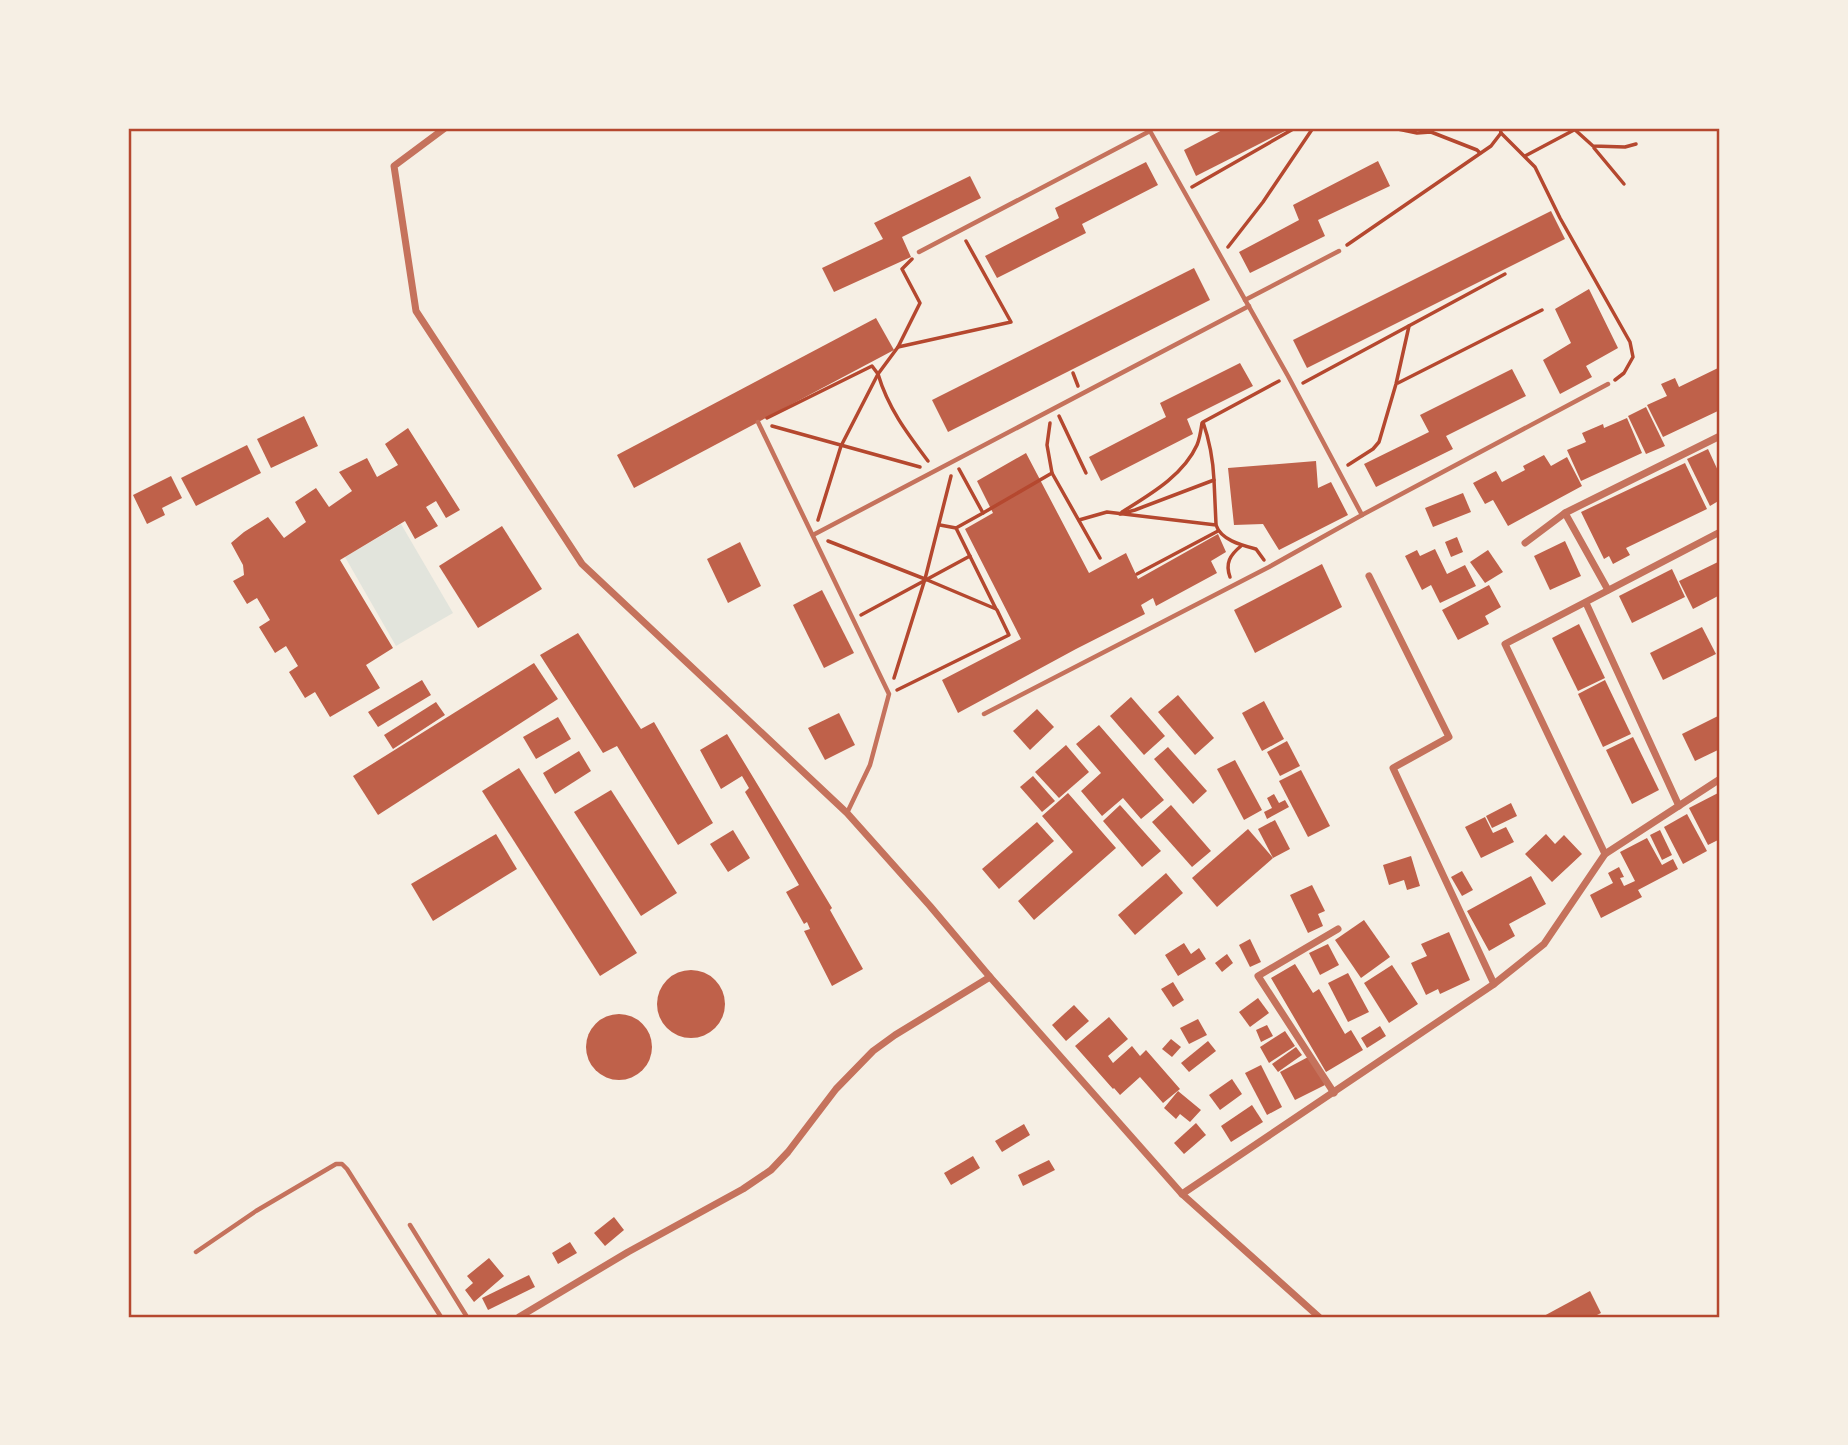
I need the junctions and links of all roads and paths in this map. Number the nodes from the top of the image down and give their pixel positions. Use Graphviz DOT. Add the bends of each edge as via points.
graph roads {
  1 [pos="445,128"];
  2 [pos="1295,128"];
  3 [pos="1313,128"];
  4 [pos="1393,128"];
  5 [pos="1573,129"];
  6 [pos="1501,130"];
  7 [pos="1636,144"];
  8 [pos="1593,146"];
  9 [pos="1480,153"];
  10 [pos="1525,156"];
  11 [pos="1624,184"];
  12 [pos="1184,192"];
  13 [pos="960,230"];
  14 [pos="1339,251"];
  15 [pos="919,252"];
  16 [pos="1220,257"];
  17 [pos="1504,274"];
  18 [pos="1245,300"];
  19 [pos="1249,306"];
  20 [pos="1542,310"];
  21 [pos="1409,326"];
  22 [pos="898,347"];
  23 [pos="878,374"];
  24 [pos="1288,376"];
  25 [pos="1396,384"];
  26 [pos="1608,384"];
  27 [pos="1295,388"];
  28 [pos="1055,408"];
  29 [pos="758,422"];
  30 [pos="1203,422"];
  31 [pos="1048,429"];
  32 [pos="1720,436"];
  33 [pos="841,446"];
  34 [pos="955,461"];
  35 [pos="935,471"];
  36 [pos="1338,471"];
  37 [pos="1052,472"];
  38 [pos="1086,473"];
  39 [pos="1214,480"];
  40 [pos="982,513"];
  41 [pos="1120,513"];
  42 [pos="1565,513"];
  43 [pos="1362,515"];
  44 [pos="1079,520"];
  45 [pos="940,525"];
  46 [pos="1216,525"];
  47 [pos="956,528"];
  48 [pos="1218,531"];
  49 [pos="1720,532"];
  50 [pos="813,535"];
  51 [pos="1525,543"];
  52 [pos="1241,546"];
  53 [pos="970,556"];
  54 [pos="1100,558"];
  55 [pos="1269,567"];
  56 [pos="1137,574"];
  57 [pos="1369,576"];
  58 [pos="925,579"];
  59 [pos="1233,586"];
  60 [pos="1608,590"];
  61 [pos="1586,603"];
  62 [pos="996,609"];
  63 [pos="853,619"];
  64 [pos="889,694"];
  65 [pos="984,714"];
  66 [pos="1720,779"];
  67 [pos="1679,806"];
  68 [pos="847,813"];
  69 [pos="1605,854"];
  70 [pos="1339,929"];
  71 [pos="990,977"];
  72 [pos="1494,984"];
  73 [pos="1334,1093"];
  74 [pos="1182,1194"];
  75 [pos="410,1225"];
  76 [pos="196,1252"];
  77 [pos="441,1317"];
  78 [pos="467,1317"];
  79 [pos="519,1317"];
  80 [pos="1319,1317"];
  1 -- 68 [label="street" via="394,166 416,311 582,564"];
  2 -- 12 [label="path"];
  3 -- 16 [label="path" via="1264,202"];
  4 -- 9 [label="path" via="1431,132"];
  5 -- 8 [label="path"];
  5 -- 10 [label="path"];
  6 -- 9 [label="path"];
  6 -- 10 [label="path"];
  7 -- 8 [label="path"];
  8 -- 11 [label="path"];
  9 -- 14 [label="path"];
  10 -- 26 [label="path" via="1630,342 1633,357 1624,373"];
  12 -- 13 [label="lane" via="1150,131"];
  12 -- 16 [label="lane"];
  13 -- 15 [label="lane"];
  13 -- 22 [label="path" via="1011,322"];
  14 -- 18 [label="lane"];
  15 -- 22 [label="path" via="902,269 920,303"];
  16 -- 18 [label="lane"];
  17 -- 21 [label="path"];
  18 -- 19 [label="lane"];
  19 -- 24 [label="lane"];
  19 -- 28 [label="lane"];
  20 -- 25 [label="path"];
  21 -- 25 [label="path"];
  21 -- 27 [label="path"];
  22 -- 23 [label="path"];
  23 -- 29 [label="path" via="872,366"];
  23 -- 33 [label="path"];
  23 -- 35 [label="path" via="903,427"];
  24 -- 27 [label="lane"];
  24 -- 30 [label="path"];
  25 -- 36 [label="path" via="1379,442"];
  26 -- 43 [label="lane"];
  27 -- 36 [label="lane"];
  28 -- 34 [label="lane"];
  28 -- 38 [label="path"];
  29 -- 33 [label="path"];
  29 -- 50 [label="lane"];
  30 -- 39 [label="path"];
  30 -- 41 [label="path" via="1199,443 1189,459 1158,488"];
  31 -- 37 [label="path"];
  32 -- 42 [label="street"];
  33 -- 35 [label="path"];
  33 -- 50 [label="path"];
  34 -- 35 [label="lane"];
  34 -- 40 [label="path"];
  34 -- 45 [label="path"];
  35 -- 50 [label="lane"];
  36 -- 43 [label="lane"];
  37 -- 40 [label="path"];
  37 -- 44 [label="path"];
  39 -- 41 [label="path"];
  39 -- 46 [label="path"];
  40 -- 47 [label="path"];
  41 -- 44 [label="path"];
  41 -- 46 [label="path"];
  42 -- 51 [label="street"];
  42 -- 60 [label="street"];
  43 -- 55 [label="lane"];
  44 -- 54 [label="path"];
  45 -- 47 [label="path"];
  45 -- 58 [label="path"];
  46 -- 48 [label="path"];
  47 -- 53 [label="path"];
  48 -- 52 [label="path"];
  48 -- 56 [label="path"];
  49 -- 60 [label="street"];
  50 -- 58 [label="path"];
  50 -- 63 [label="lane"];
  52 -- 55 [label="path" via="1256,549"];
  52 -- 59 [label="path" via="1230,556 1227,570"];
  53 -- 58 [label="path"];
  53 -- 62 [label="path"];
  55 -- 59 [label="lane"];
  57 -- 72 [label="street" via="1449,737 1392,768"];
  58 -- 62 [label="path"];
  58 -- 63 [label="path"];
  58 -- 64 [label="path"];
  59 -- 65 [label="lane"];
  60 -- 61 [label="street"];
  61 -- 67 [label="street"];
  61 -- 69 [label="street" via="1505,644"];
  62 -- 64 [label="path" via="1009,635"];
  63 -- 64 [label="lane"];
  64 -- 68 [label="lane" via="870,765"];
  66 -- 67 [label="street"];
  67 -- 69 [label="street"];
  68 -- 71 [label="street"];
  69 -- 72 [label="street" via="1544,944"];
  70 -- 73 [label="street" via="1258,976"];
  71 -- 74 [label="street"];
  71 -- 79 [label="street" via="873,1051 771,1170"];
  72 -- 73 [label="street"];
  73 -- 74 [label="street"];
  74 -- 80 [label="street"];
  75 -- 78 [label="lane"];
  76 -- 77 [label="lane" via="256,1211 342,1164"];
}
